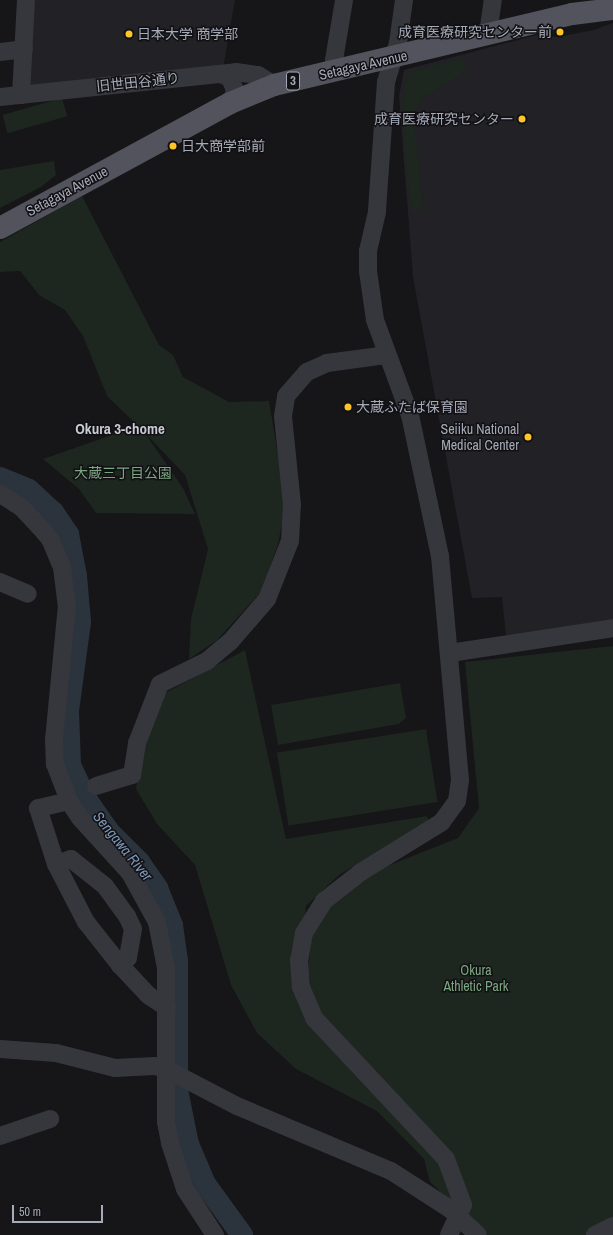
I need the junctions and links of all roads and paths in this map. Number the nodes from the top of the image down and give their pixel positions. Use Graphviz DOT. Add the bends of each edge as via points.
graph roads {
  1 [pos="26,0"];
  2 [pos="344,0"];
  3 [pos="404,0"];
  4 [pos="493,0"];
  5 [pos="613,9"];
  6 [pos="488,34"];
  7 [pos="24,49"];
  8 [pos="0,52"];
  9 [pos="392,58"];
  10 [pos="335,72"];
  11 [pos="221,74"];
  12 [pos="274,85"];
  13 [pos="21,95"];
  14 [pos="0,97"];
  15 [pos="230,103"];
  16 [pos="0,228"];
  17 [pos="387,355"];
  18 [pos="0,494"];
  19 [pos="0,582"];
  20 [pos="28,594"];
  21 [pos="613,628"];
  22 [pos="450,653"];
  23 [pos="96,786"];
  24 [pos="68,801"];
  25 [pos="56,864"];
  26 [pos="120,965"];
  27 [pos="167,1008"];
  28 [pos="0,1049"];
  29 [pos="166,1069"];
  30 [pos="50,1119"];
  31 [pos="0,1136"];
  32 [pos="459,1217"];
  33 [pos="613,1226"];
  34 [pos="215,1235"];
  35 [pos="449,1235"];
  36 [pos="478,1235"];
  37 [pos="595,1235"];
  1 -- 7 [label="street"];
  2 -- 10 [label="street" via="334,60"];
  3 -- 9 [label="street" via="398,43"];
  4 -- 6 [label="street"];
  5 -- 6 [label="main road, Setagaya Avenue / 3" via="572,14"];
  6 -- 9 [label="main road, Setagaya Avenue / 3"];
  7 -- 8 [label="street"];
  7 -- 13 [label="street"];
  9 -- 10 [label="main road, Setagaya Avenue / 3"];
  9 -- 17 [label="street" via="384,100 377,212 368,251 376,320"];
  10 -- 12 [label="main road, Setagaya Avenue / 3"];
  11 -- 12 [label="street, 旧世田谷通り" via="248,73"];
  11 -- 13 [label="street, 旧世田谷通り"];
  11 -- 15 [label="street" via="230,78 234,88 235,94"];
  12 -- 15 [label="main road, Setagaya Avenue / 3"];
  13 -- 14 [label="street, 旧世田谷通り"];
  15 -- 16 [label="main road, Setagaya Avenue / 3"];
  17 -- 22 [label="street" via="411,421 440,556"];
  17 -- 23 [label="street" via="327,363 307,372 286,396 283,416 292,505 290,541 267,599 230,642 207,661 160,684 137,743 132,775"];
  18 -- 24 [label="street" via="30,515 50,539 66,587 66,619 54,739 55,764"];
  19 -- 20 [label="street"];
  21 -- 22 [label="street"];
  22 -- 32 [label="street" via="460,780 457,801 442,822 361,872 324,901 304,933 298,960 301,987 314,1018 446,1159 463,1205"];
  24 -- 25 [label="street" via="38,808"];
  24 -- 27 [label="street" via="92,834 130,873 146,897 157,922 164,953"];
  25 -- 26 [label="street" via="86,922"];
  25 -- 26 [label="street" via="72,859 104,886 127,916 133,929 128,958"];
  26 -- 27 [label="street" via="148,995"];
  27 -- 29 [label="street"];
  28 -- 29 [label="street" via="56,1053 115,1068 154,1066"];
  29 -- 32 [label="street" via="237,1106 391,1171"];
  29 -- 34 [label="street" via="166,1122 174,1160 185,1189"];
  30 -- 31 [label="street"];
  32 -- 35 [label="street"];
  32 -- 36 [label="street"];
  33 -- 37 [label="street"];
}
